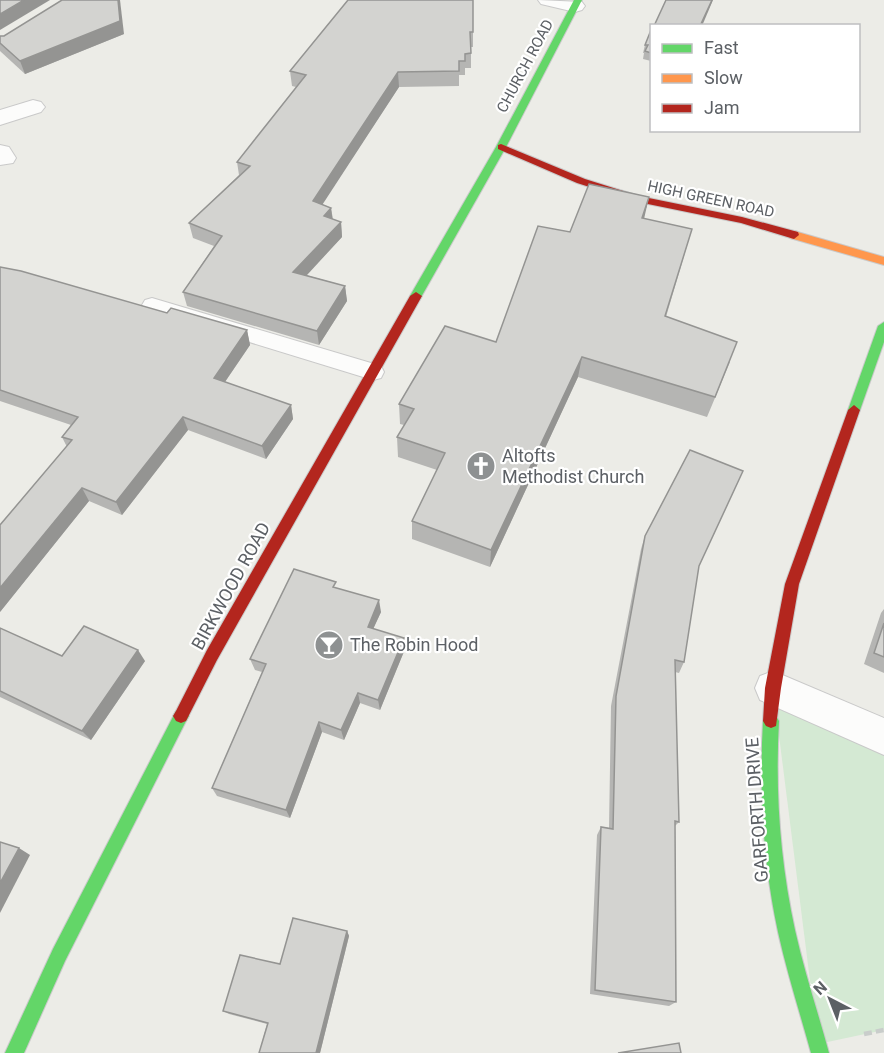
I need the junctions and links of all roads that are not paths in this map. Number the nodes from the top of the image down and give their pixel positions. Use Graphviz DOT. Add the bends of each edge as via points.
graph roads {
  1 [pos="548,0"];
  2 [pos="577,3"];
  3 [pos="33,107"];
  4 [pos="0,118"];
  5 [pos="501,147"];
  6 [pos="884,261"];
  7 [pos="152,305"];
  8 [pos="884,326"];
  9 [pos="373,372"];
  10 [pos="773,688"];
  11 [pos="884,737"];
  12 [pos="14,1053"];
  13 [pos="820,1053"];
  1 -- 2 [label="street"];
  2 -- 5 [label="street, CHURCH ROAD"];
  3 -- 4 [label="street"];
  5 -- 6 [label="street, HIGH GREEN ROAD" via="580,181 637,199 742,220"];
  5 -- 9 [label="street, BIRKWOOD ROAD"];
  7 -- 9 [label="lane"];
  8 -- 10 [label="street, GARFORTH DRIVE" via="792,584"];
  9 -- 12 [label="street, BIRKWOOD ROAD" via="212,655 59,955"];
  10 -- 11 [label="street"];
  10 -- 13 [label="street, GARFORTH DRIVE" via="768,754 783,913"];
}
